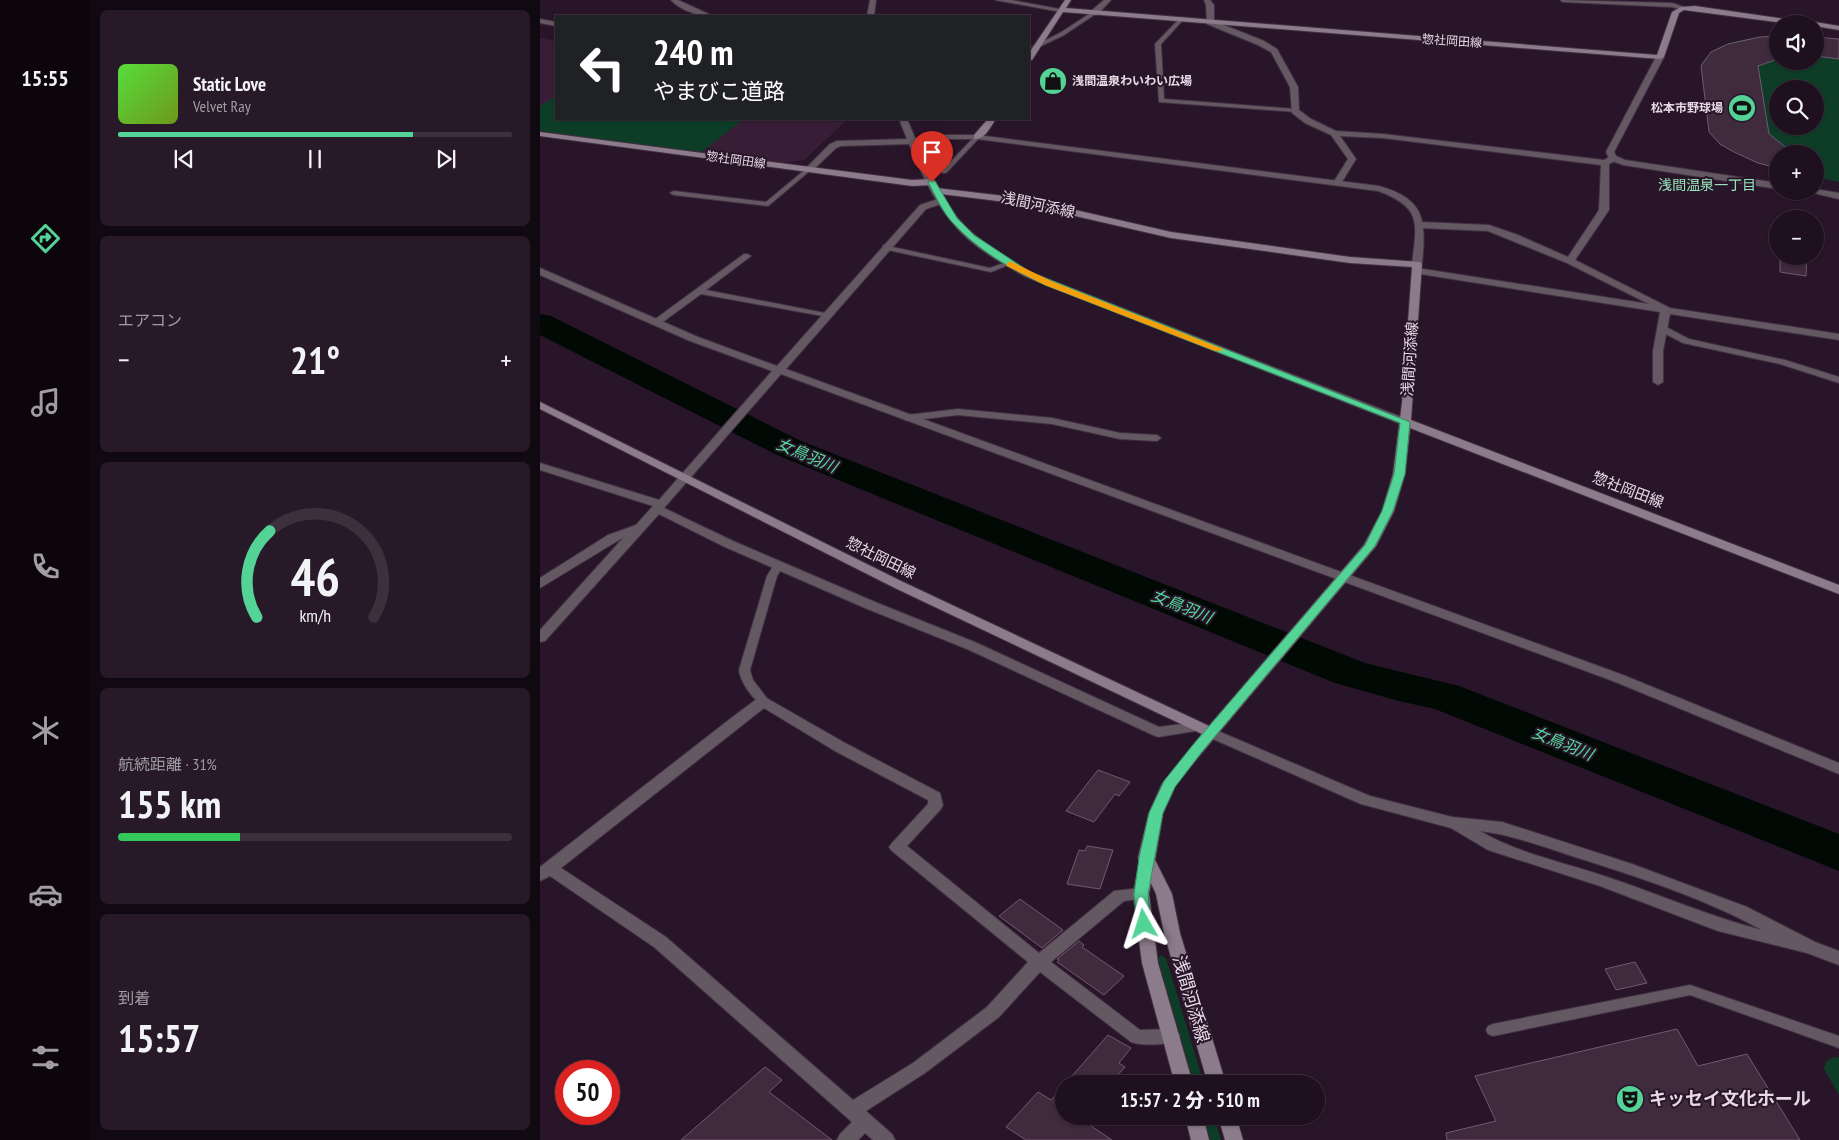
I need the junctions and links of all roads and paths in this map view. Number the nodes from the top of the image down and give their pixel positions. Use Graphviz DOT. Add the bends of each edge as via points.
graph roads {
  1 [pos="674,0"];
  2 [pos="873,0"];
  3 [pos="998,0"];
  4 [pos="1068,0"];
  5 [pos="1108,0"];
  6 [pos="1207,0"];
  7 [pos="1563,0"];
  8 [pos="1671,2"];
  9 [pos="1683,8"];
  10 [pos="1061,10"];
  11 [pos="1094,12"];
  12 [pos="706,15"];
  13 [pos="871,15"];
  14 [pos="1181,19"];
  15 [pos="1769,19"];
  16 [pos="540,21"];
  17 [pos="1210,22"];
  18 [pos="555,24"];
  19 [pos="1824,26"];
  20 [pos="1839,28"];
  21 [pos="1036,47"];
  22 [pos="1030,56"];
  23 [pos="1660,57"];
  24 [pos="1295,111"];
  25 [pos="902,120"];
  26 [pos="991,120"];
  27 [pos="1334,133"];
  28 [pos="540,134"];
  29 [pos="977,137"];
  30 [pos="912,142"];
  31 [pos="1609,160"];
  32 [pos="809,169"];
  33 [pos="944,172"];
  34 [pos="1337,183"];
  35 [pos="1769,185"];
  36 [pos="934,187"];
  37 [pos="674,193"];
  38 [pos="1824,194"];
  39 [pos="1839,196"];
  40 [pos="941,201"];
  41 [pos="1421,225"];
  42 [pos="886,247"];
  43 [pos="747,256"];
  44 [pos="1570,261"];
  45 [pos="1009,263"];
  46 [pos="1417,268"];
  47 [pos="540,271"];
  48 [pos="699,291"];
  49 [pos="1666,309"];
  50 [pos="825,315"];
  51 [pos="657,322"];
  52 [pos="1663,329"];
  53 [pos="1839,337"];
  54 [pos="775,373"];
  55 [pos="1839,380"];
  56 [pos="1658,382"];
  57 [pos="540,405"];
  58 [pos="907,418"];
  59 [pos="1405,422"];
  60 [pos="1157,438"];
  61 [pos="540,466"];
  62 [pos="684,479"];
  63 [pos="658,507"];
  64 [pos="641,526"];
  65 [pos="779,565"];
  66 [pos="1341,582"];
  67 [pos="540,584"];
  68 [pos="1839,590"];
  69 [pos="540,638"];
  70 [pos="763,701"];
  71 [pos="1204,730"];
  72 [pos="1839,769"];
  73 [pos="1146,858"];
  74 [pos="545,872"];
  75 [pos="1141,894"];
  76 [pos="1839,958"];
  77 [pos="1039,962"];
  78 [pos="1493,1030"];
  79 [pos="1170,1036"];
  80 [pos="1839,1042"];
  81 [pos="1181,1075"];
  82 [pos="1214,1075"];
  83 [pos="858,1117"];
  84 [pos="1196,1125"];
  85 [pos="1230,1125"];
  86 [pos="846,1140"];
  87 [pos="886,1140"];
  88 [pos="1200,1140"];
  89 [pos="1234,1140"];
  1 -- 12 [label="street"];
  2 -- 13 [label="street"];
  3 -- 10 [label="street"];
  4 -- 10 [label="main road"];
  5 -- 11 [label="street"];
  6 -- 17 [label="street"];
  7 -- 8 [label="street"];
  8 -- 9 [label="street"];
  9 -- 15 [label="main road"];
  9 -- 23 [label="main road" via="1676,12"];
  10 -- 11 [label="main road, 惣社岡田線"];
  10 -- 21 [label="main road"];
  11 -- 14 [label="main road, 惣社岡田線"];
  11 -- 21 [label="lane"];
  14 -- 17 [label="main road, 惣社岡田線"];
  14 -- 24 [label="lane" via="1158,44 1161,101"];
  16 -- 18 [label="street"];
  17 -- 23 [label="main road, 惣社岡田線"];
  17 -- 24 [label="street" via="1274,51 1294,87"];
  19 -- 20 [label="main road"];
  21 -- 22 [label="main road"];
  23 -- 31 [label="street" via="1610,152"];
  24 -- 27 [label="street"];
  25 -- 30 [label="street"];
  26 -- 29 [label="main road"];
  27 -- 31 [label="street"];
  27 -- 34 [label="street" via="1352,159"];
  28 -- 32 [label="main road, 惣社岡田線"];
  29 -- 30 [label="street" via="944,137"];
  29 -- 33 [label="lane"];
  29 -- 34 [label="street"];
  30 -- 32 [label="street" via="840,143"];
  30 -- 36 [label="street"];
  31 -- 35 [label="street"];
  31 -- 44 [label="street" via="1604,210"];
  32 -- 36 [label="main road, 惣社岡田線"];
  32 -- 37 [label="lane" via="768,204"];
  34 -- 41 [label="street" via="1393,193 1414,206"];
  36 -- 40 [label="street"];
  36 -- 46 [label="main road, 浅間河添線" via="1023,201 1180,236"];
  38 -- 39 [label="street"];
  40 -- 42 [label="street" via="922,207"];
  40 -- 45 [label="street" via="971,237"];
  41 -- 44 [label="street" via="1489,228"];
  41 -- 46 [label="street"];
  42 -- 45 [label="lane" via="991,270"];
  42 -- 50 [label="street"];
  43 -- 48 [label="lane"];
  44 -- 49 [label="street"];
  45 -- 59 [label="street" via="1048,283"];
  46 -- 49 [label="street"];
  46 -- 59 [label="main road, 浅間河添線"];
  47 -- 51 [label="street"];
  48 -- 50 [label="lane"];
  48 -- 51 [label="lane"];
  49 -- 52 [label="street"];
  49 -- 53 [label="street"];
  50 -- 54 [label="street"];
  51 -- 54 [label="street"];
  52 -- 55 [label="lane" via="1686,341 1782,362"];
  52 -- 56 [label="street" via="1658,351"];
  54 -- 58 [label="street"];
  54 -- 62 [label="street"];
  57 -- 62 [label="main road, 惣社岡田線"];
  58 -- 60 [label="lane" via="958,412 1052,421 1120,436"];
  58 -- 66 [label="street"];
  59 -- 66 [label="main road, 浅間河添線" via="1399,474 1388,511 1370,546"];
  59 -- 68 [label="main road, 惣社岡田線"];
  61 -- 63 [label="street"];
  62 -- 63 [label="street"];
  62 -- 71 [label="main road, 惣社岡田線" via="899,586"];
  63 -- 64 [label="street"];
  63 -- 65 [label="street" via="729,544"];
  64 -- 67 [label="street" via="612,538"];
  64 -- 69 [label="street"];
  65 -- 70 [label="lane" via="772,576 744,666 744,675"];
  65 -- 71 [label="street" via="972,646 1158,732"];
  66 -- 71 [label="main road, 浅間河添線" via="1227,715"];
  66 -- 72 [label="street" via="1618,678"];
  70 -- 74 [label="street"];
  70 -- 77 [label="street" via="840,747 935,797 936,805 896,848"];
  71 -- 73 [label="main road, 浅間河添線" via="1169,784 1156,813"];
  71 -- 76 [label="street" via="1366,800 1452,823 1493,846 1605,882 1724,927 1809,947"];
  73 -- 75 [label="main road, 浅間河添線"];
  73 -- 82 [label="main road, 浅間河添線" via="1164,894 1172,933"];
  74 -- 83 [label="street" via="660,942"];
  75 -- 77 [label="street" via="1120,895"];
  75 -- 79 [label="main road, 浅間河添線" via="1150,963"];
  77 -- 79 [label="street" via="1137,1037"];
  77 -- 83 [label="street" via="993,1012"];
  78 -- 80 [label="lane" via="1690,990"];
  79 -- 81 [label="main road, 浅間河添線"];
  83 -- 86 [label="street"];
  83 -- 87 [label="street"];
  84 -- 88 [label="main road"];
  85 -- 89 [label="main road"];
}
